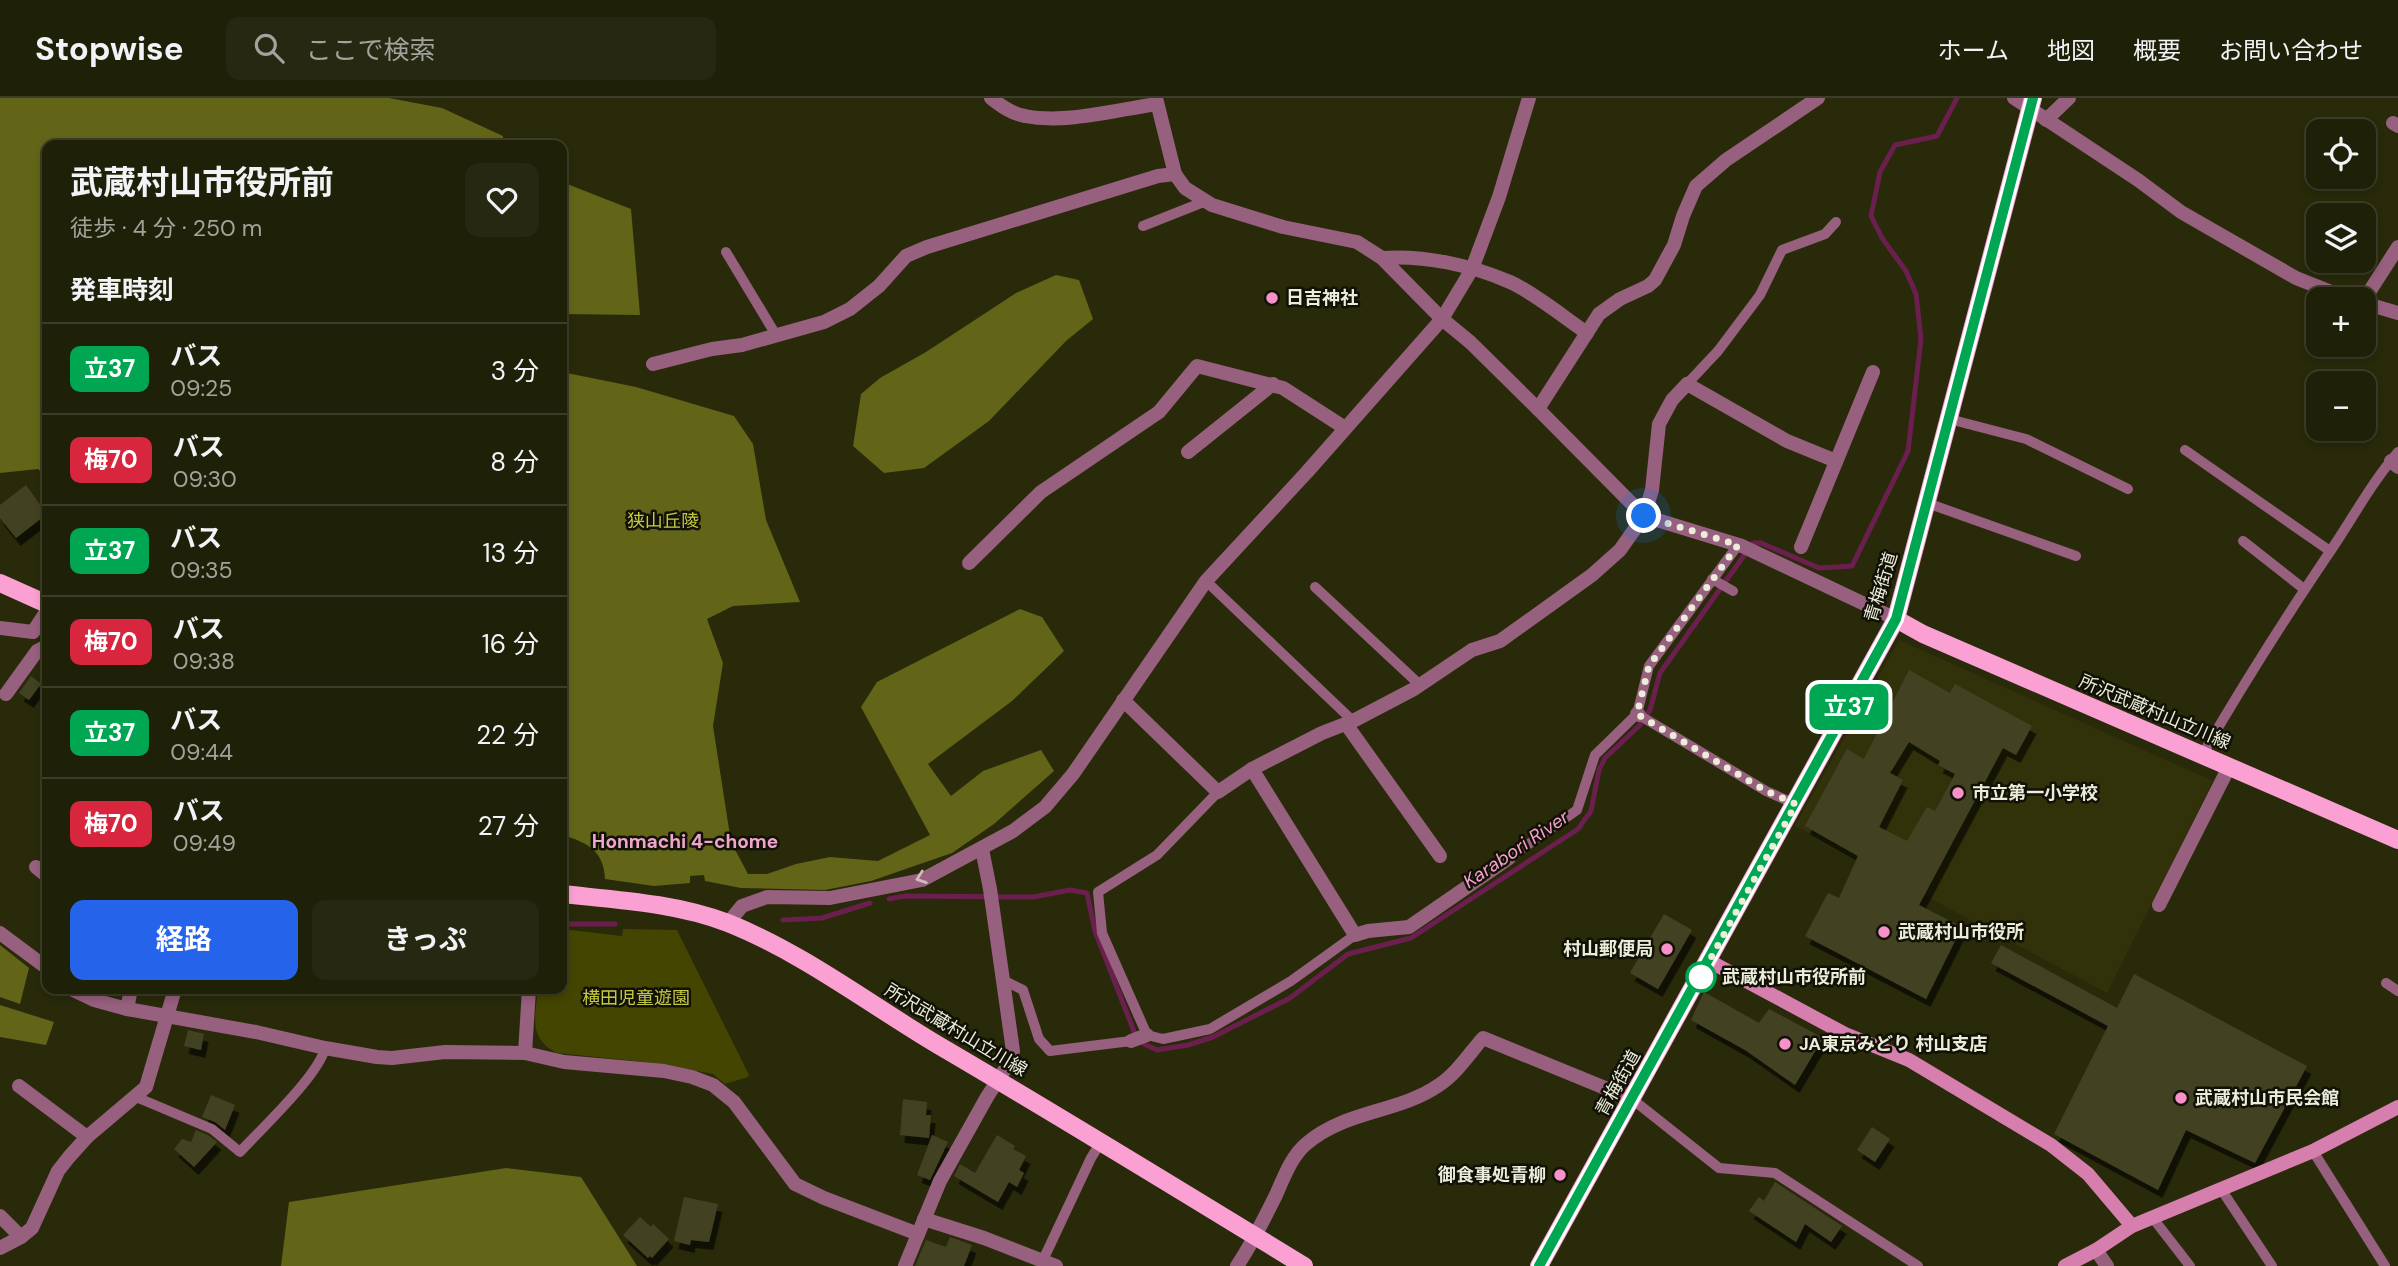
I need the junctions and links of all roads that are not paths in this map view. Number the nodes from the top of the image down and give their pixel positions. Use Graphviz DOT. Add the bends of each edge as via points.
graph roads {
  1 [pos="991,98"];
  2 [pos="1529,98"];
  3 [pos="1818,98"];
  4 [pos="2014,98"];
  5 [pos="2069,98"];
  6 [pos="1156,101"];
  7 [pos="2031,104"];
  8 [pos="2046,120"];
  9 [pos="1175,174"];
  10 [pos="1206,201"];
  11 [pos="1836,222"];
  12 [pos="1143,226"];
  13 [pos="2398,247"];
  14 [pos="726,252"];
  15 [pos="1382,258"];
  16 [pos="1472,269"];
  17 [pos="2319,287"];
  18 [pos="2373,287"];
  19 [pos="2376,306"];
  20 [pos="2398,313"];
  21 [pos="1443,319"];
  22 [pos="1587,333"];
  23 [pos="776,335"];
  24 [pos="653,364"];
  25 [pos="1872,372"];
  26 [pos="1273,384"];
  27 [pos="1686,384"];
  28 [pos="1538,409"];
  29 [pos="1949,419"];
  30 [pos="1345,428"];
  31 [pos="2185,450"];
  32 [pos="1188,452"];
  33 [pos="1836,460"];
  34 [pos="2396,460"];
  35 [pos="2128,489"];
  36 [pos="1927,503"];
  37 [pos="1644,516"];
  38 [pos="2243,541"];
  39 [pos="1744,547"];
  40 [pos="1801,547"];
  41 [pos="2330,551"];
  42 [pos="2076,556"];
  43 [pos="969,563"];
  44 [pos="1713,580"];
  45 [pos="1206,581"];
  46 [pos="0,583"];
  47 [pos="1315,587"];
  48 [pos="2304,589"];
  49 [pos="1733,592"];
  50 [pos="42,602"];
  51 [pos="42,618"];
  52 [pos="1896,619"];
  53 [pos="0,628"];
  54 [pos="42,649"];
  55 [pos="1420,685"];
  56 [pos="6,694"];
  57 [pos="1123,700"];
  58 [pos="1642,717"];
  59 [pos="1350,723"];
  60 [pos="2202,755"];
  61 [pos="2229,767"];
  62 [pos="1252,769"];
  63 [pos="1218,792"];
  64 [pos="1796,804"];
  65 [pos="2398,839"];
  66 [pos="982,849"];
  67 [pos="1440,856"];
  68 [pos="1509,858"];
  69 [pos="567,895"];
  70 [pos="2159,905"];
  71 [pos="728,923"];
  72 [pos="0,933"];
  73 [pos="1355,935"];
  74 [pos="1709,961"];
  75 [pos="42,964"];
  76 [pos="1003,981"];
  77 [pos="2385,983"];
  78 [pos="2398,991"];
  79 [pos="81,994"];
  80 [pos="130,994"];
  81 [pos="174,994"];
  82 [pos="529,994"];
  83 [pos="127,1009"];
  84 [pos="168,1018"];
  85 [pos="1147,1035"];
  86 [pos="1131,1041"];
  87 [pos="326,1048"];
  88 [pos="525,1053"];
  89 [pos="1000,1079"];
  90 [pos="19,1086"];
  91 [pos="136,1097"];
  92 [pos="1632,1100"];
  93 [pos="2398,1107"];
  94 [pos="88,1137"];
  95 [pos="1101,1142"];
  96 [pos="2313,1151"];
  97 [pos="2221,1189"];
  98 [pos="0,1216"];
  99 [pos="2152,1217"];
  100 [pos="925,1219"];
  101 [pos="2132,1226"];
  102 [pos="918,1234"];
  103 [pos="1255,1235"];
  104 [pos="21,1237"];
  105 [pos="0,1248"];
  106 [pos="2096,1250"];
  107 [pos="1049,1263"];
  108 [pos="905,1266"];
  109 [pos="1237,1266"];
  110 [pos="1304,1266"];
  111 [pos="1539,1266"];
  112 [pos="1918,1266"];
  113 [pos="2065,1266"];
  114 [pos="2107,1266"];
  115 [pos="2190,1266"];
  116 [pos="2272,1266"];
  117 [pos="2385,1266"];
  1 -- 6 [label="street" via="1023,116 1054,119"];
  2 -- 16 [label="street"];
  3 -- 22 [label="street" via="1726,160 1696,186 1674,246 1655,280 1599,314"];
  4 -- 7 [label="street"];
  5 -- 8 [label="street"];
  6 -- 9 [label="street"];
  7 -- 8 [label="street"];
  7 -- 29 [label="main road, 青梅街道"];
  8 -- 17 [label="street" via="2181,212"];
  9 -- 10 [label="street" via="1185,188"];
  9 -- 23 [label="street" via="927,247 906,256 850,309 824,322"];
  10 -- 12 [label="lane"];
  10 -- 15 [label="street" via="1283,227 1357,242"];
  11 -- 27 [label="lane" via="1825,233 1782,250 1760,295 1718,351"];
  13 -- 18 [label="street"];
  14 -- 23 [label="lane"];
  15 -- 16 [label="street" via="1408,256"];
  15 -- 21 [label="street"];
  16 -- 21 [label="street"];
  16 -- 22 [label="street" via="1512,282"];
  19 -- 20 [label="street"];
  21 -- 28 [label="street"];
  21 -- 30 [label="street"];
  22 -- 28 [label="street"];
  23 -- 24 [label="street"];
  25 -- 33 [label="street"];
  26 -- 30 [label="street"];
  26 -- 32 [label="street"];
  26 -- 43 [label="street" via="1197,366 1159,412 1041,492"];
  27 -- 33 [label="street" via="1787,441"];
  27 -- 37 [label="street" via="1659,424 1652,490"];
  28 -- 37 [label="street"];
  29 -- 35 [label="lane" via="2026,439"];
  29 -- 36 [label="main road, 青梅街道"];
  30 -- 45 [label="street"];
  31 -- 41 [label="lane"];
  33 -- 40 [label="street"];
  34 -- 41 [label="lane" via="2361,499"];
  36 -- 42 [label="lane"];
  36 -- 52 [label="main road, 青梅街道"];
  37 -- 39 [label="street"];
  37 -- 55 [label="street" via="1620,550 1592,575 1500,641 1472,650"];
  38 -- 48 [label="lane"];
  39 -- 44 [label="lane"];
  39 -- 52 [label="street"];
  41 -- 48 [label="lane"];
  44 -- 49 [label="lane"];
  44 -- 58 [label="lane" via="1649,666"];
  45 -- 57 [label="street"];
  45 -- 59 [label="lane"];
  46 -- 50 [label="main road"];
  47 -- 55 [label="lane"];
  48 -- 60 [label="lane"];
  51 -- 53 [label="street" via="33,632"];
  52 -- 60 [label="main road, 所沢武蔵村山立川線"];
  52 -- 64 [label="main road, 青梅街道"];
  54 -- 56 [label="street"];
  55 -- 59 [label="street"];
  57 -- 63 [label="street"];
  57 -- 66 [label="street" via="1045,807"];
  58 -- 64 [label="lane"];
  58 -- 68 [label="lane" via="1595,755 1577,810"];
  59 -- 62 [label="street"];
  59 -- 67 [label="street"];
  60 -- 61 [label="main road, 所沢武蔵村山立川線"];
  61 -- 65 [label="main road, 所沢武蔵村山立川線"];
  61 -- 70 [label="street"];
  62 -- 63 [label="street"];
  62 -- 73 [label="street"];
  63 -- 85 [label="lane" via="1157,855 1098,892 1102,933"];
  64 -- 74 [label="main road, 青梅街道"];
  66 -- 71 [label="street, one-way" via="922,880 830,898 752,901"];
  66 -- 76 [label="street"];
  68 -- 73 [label="street" via="1409,927"];
  69 -- 71 [label="main road, 所沢武蔵村山立川線" via="653,904"];
  71 -- 89 [label="main road, 所沢武蔵村山立川線" via="776,945"];
  72 -- 75 [label="street"];
  73 -- 85 [label="lane" via="1291,981 1210,1029 1163,1039"];
  74 -- 92 [label="main road, 青梅街道"];
  74 -- 101 [label="street" via="1845,1034 1909,1060 2051,1145 2088,1174"];
  76 -- 86 [label="lane" via="1023,990 1039,1039 1050,1051"];
  76 -- 89 [label="street" via="1013,1051"];
  77 -- 78 [label="lane"];
  79 -- 83 [label="street"];
  80 -- 83 [label="street"];
  81 -- 84 [label="street"];
  82 -- 88 [label="street"];
  83 -- 84 [label="street"];
  84 -- 87 [label="street" via="256,1031"];
  84 -- 91 [label="street" via="146,1087"];
  85 -- 86 [label="street"];
  87 -- 88 [label="street" via="392,1058 445,1052"];
  87 -- 91 [label="lane" via="299,1088 240,1152 212,1129"];
  88 -- 102 [label="street" via="564,1062 664,1071 713,1085 734,1102 795,1184"];
  89 -- 95 [label="main road, 所沢武蔵村山立川線"];
  89 -- 100 [label="street" via="940,1181"];
  90 -- 94 [label="street"];
  91 -- 94 [label="street"];
  92 -- 103 [label="street" via="1483,1038 1438,1086 1346,1119 1309,1142 1293,1159"];
  92 -- 111 [label="main road, 青梅街道"];
  92 -- 112 [label="lane" via="1719,1168 1775,1173"];
  93 -- 96 [label="street"];
  94 -- 104 [label="street" via="58,1171 32,1227"];
  95 -- 103 [label="main road, 所沢武蔵村山立川線"];
  95 -- 107 [label="lane"];
  96 -- 97 [label="street"];
  96 -- 117 [label="lane"];
  97 -- 99 [label="street"];
  97 -- 116 [label="lane"];
  98 -- 104 [label="street"];
  99 -- 101 [label="street"];
  99 -- 115 [label="lane"];
  100 -- 102 [label="street"];
  100 -- 107 [label="street"];
  101 -- 106 [label="street"];
  102 -- 108 [label="street"];
  103 -- 109 [label="street"];
  103 -- 110 [label="main road, 所沢武蔵村山立川線"];
  104 -- 105 [label="street"];
  106 -- 113 [label="street"];
  106 -- 114 [label="street"];
}
